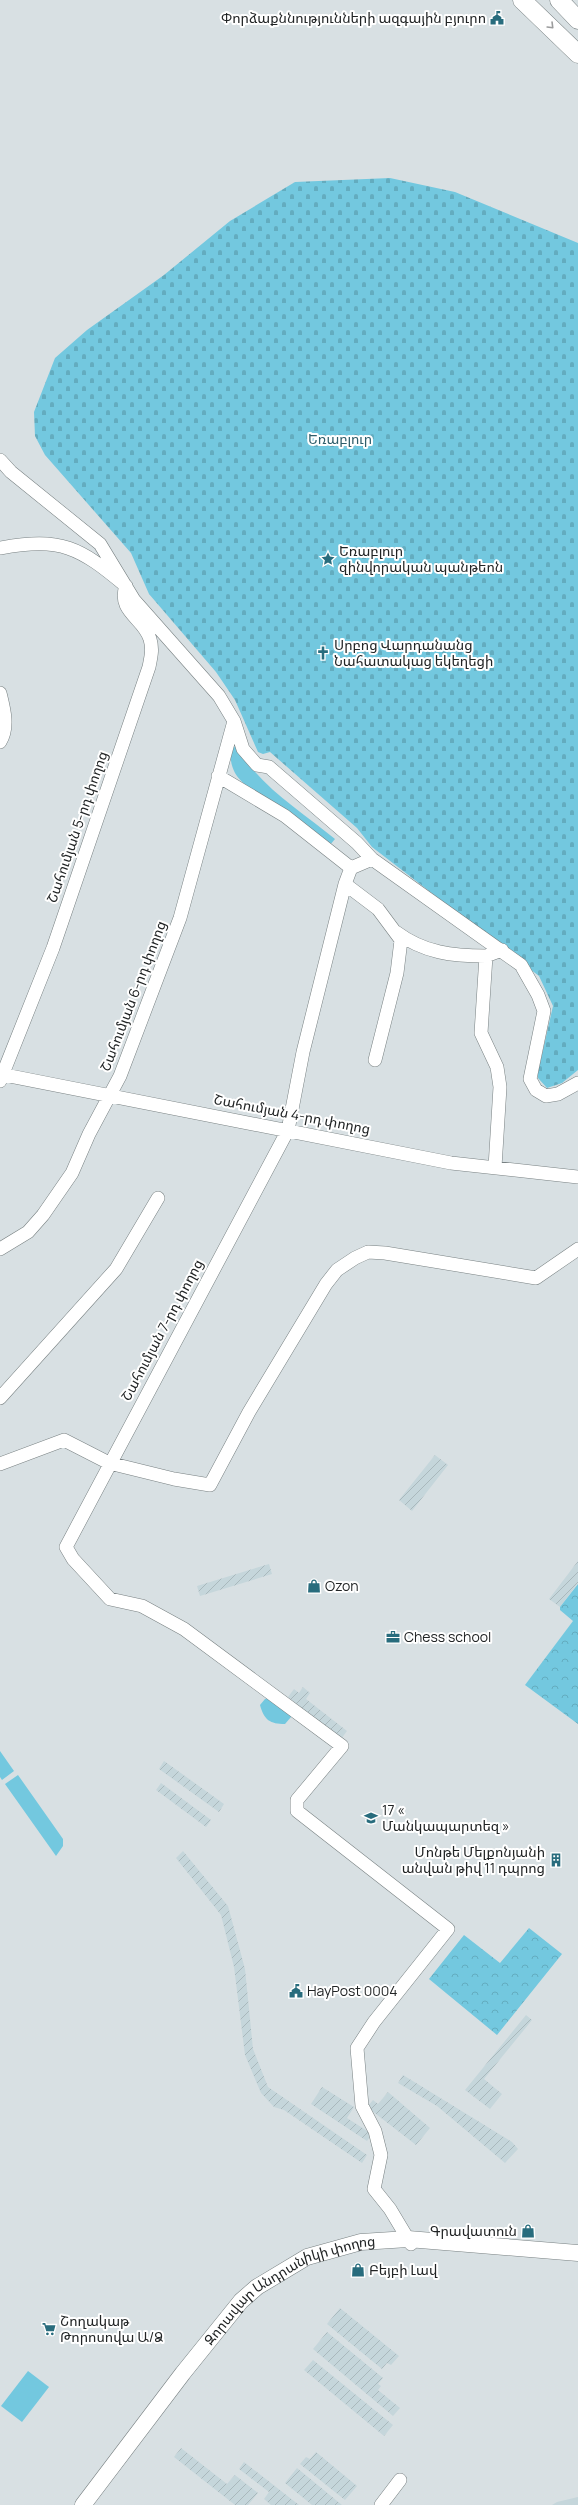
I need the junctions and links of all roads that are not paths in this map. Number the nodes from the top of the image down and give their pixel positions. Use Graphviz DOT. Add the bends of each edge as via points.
graph roads {
  1 [pos="522,0"];
  2 [pos="559,0"];
  3 [pos="578,20"];
  4 [pos="578,54"];
  5 [pos="0,460"];
  6 [pos="0,548"];
  7 [pos="126,586"];
  8 [pos="0,693"];
  9 [pos="234,721"];
  10 [pos="0,742"];
  11 [pos="218,776"];
  12 [pos="372,859"];
  13 [pos="352,868"];
  14 [pos="345,884"];
  15 [pos="396,932"];
  16 [pos="502,950"];
  17 [pos="486,956"];
  18 [pos="375,1060"];
  19 [pos="1,1077"];
  20 [pos="578,1083"];
  21 [pos="110,1094"];
  22 [pos="288,1130"];
  23 [pos="495,1167"];
  24 [pos="578,1177"];
  25 [pos="158,1198"];
  26 [pos="0,1249"];
  27 [pos="578,1249"];
  28 [pos="0,1398"];
  29 [pos="109,1463"];
  30 [pos="0,1464"];
  31 [pos="409,2242"];
  32 [pos="578,2253"];
  33 [pos="578,2258"];
  34 [pos="400,2480"];
  35 [pos="83,2505"];
  36 [pos="91,2505"];
  37 [pos="381,2505"];
  1 -- 4 [label="highway, one-way"];
  2 -- 3 [label="highway"];
  5 -- 7 [label="street" via="11,472 100,544"];
  6 -- 7 [label="street" via="19,544 62,545 97,562"];
  7 -- 9 [label="street" via="134,600 210,683"];
  7 -- 19 [label="street, Շահումյան 5-րդ փողոց" via="122,595 126,606 150,638 152,651 149,667 53,948"];
  8 -- 10 [label="street" via="5,731"];
  9 -- 11 [label="street, Շահումյան 6-րդ փողոց"];
  9 -- 12 [label="street" via="243,749 257,765 269,767"];
  11 -- 13 [label="street" via="285,816"];
  11 -- 21 [label="street, Շահումյան 6-րդ փողոց" via="180,918 120,1076"];
  12 -- 13 [label="street"];
  12 -- 16 [label="street"];
  13 -- 14 [label="street, Շահումյան 7-րդ փողոց"];
  14 -- 15 [label="street" via="378,909"];
  14 -- 22 [label="street, Շահումյան 7-րդ փողոց" via="303,1052"];
  15 -- 17 [label="street" via="444,954"];
  15 -- 18 [label="street" via="401,940 397,973"];
  16 -- 17 [label="street"];
  16 -- 20 [label="street" via="528,974 544,1011 530,1079 536,1090 546,1096 558,1094"];
  17 -- 23 [label="street" via="481,1033 497,1067 500,1087"];
  19 -- 21 [label="street, Շահումյան 4-րդ փողոց"];
  21 -- 22 [label="street, Շահումյան 4-րդ փողոց"];
  21 -- 26 [label="street, Շահումյան 6-րդ փողոց" via="72,1173 43,1216 28,1232"];
  22 -- 23 [label="street, Շահումյան 4-րդ փողոց" via="451,1163"];
  22 -- 29 [label="street, Շահումյան 7-րդ փողոց"];
  23 -- 24 [label="street, Շահումյան 4-րդ փողոց"];
  25 -- 28 [label="street" via="116,1268"];
  27 -- 29 [label="street" via="536,1278 368,1252 337,1270 311,1306 210,1485"];
  29 -- 30 [label="street" via="64,1440"];
  29 -- 31 [label="street, Շահումյան 7-րդ փողոց" via="66,1546 73,1559 110,1599 142,1606 184,1629 342,1746 297,1800 298,1811 448,1929 374,2022 358,2048 362,2106 375,2131 381,2155 374,2189 390,2209"];
  31 -- 32 [label="main road, Զորավար Անդրանիկի փողոց"];
  31 -- 33 [label="main road, Զորավար Անդրանիկի փողոց"];
  31 -- 35 [label="main road, Զորավար Անդրանիկի փողոց" via="361,2242 307,2257 256,2287 241,2301 183,2373"];
  31 -- 36 [label="main road, Զորավար Անդրանիկի փողոց" via="362,2247 322,2256 310,2260 260,2291 219,2335"];
  34 -- 37 [label="street"];
}
